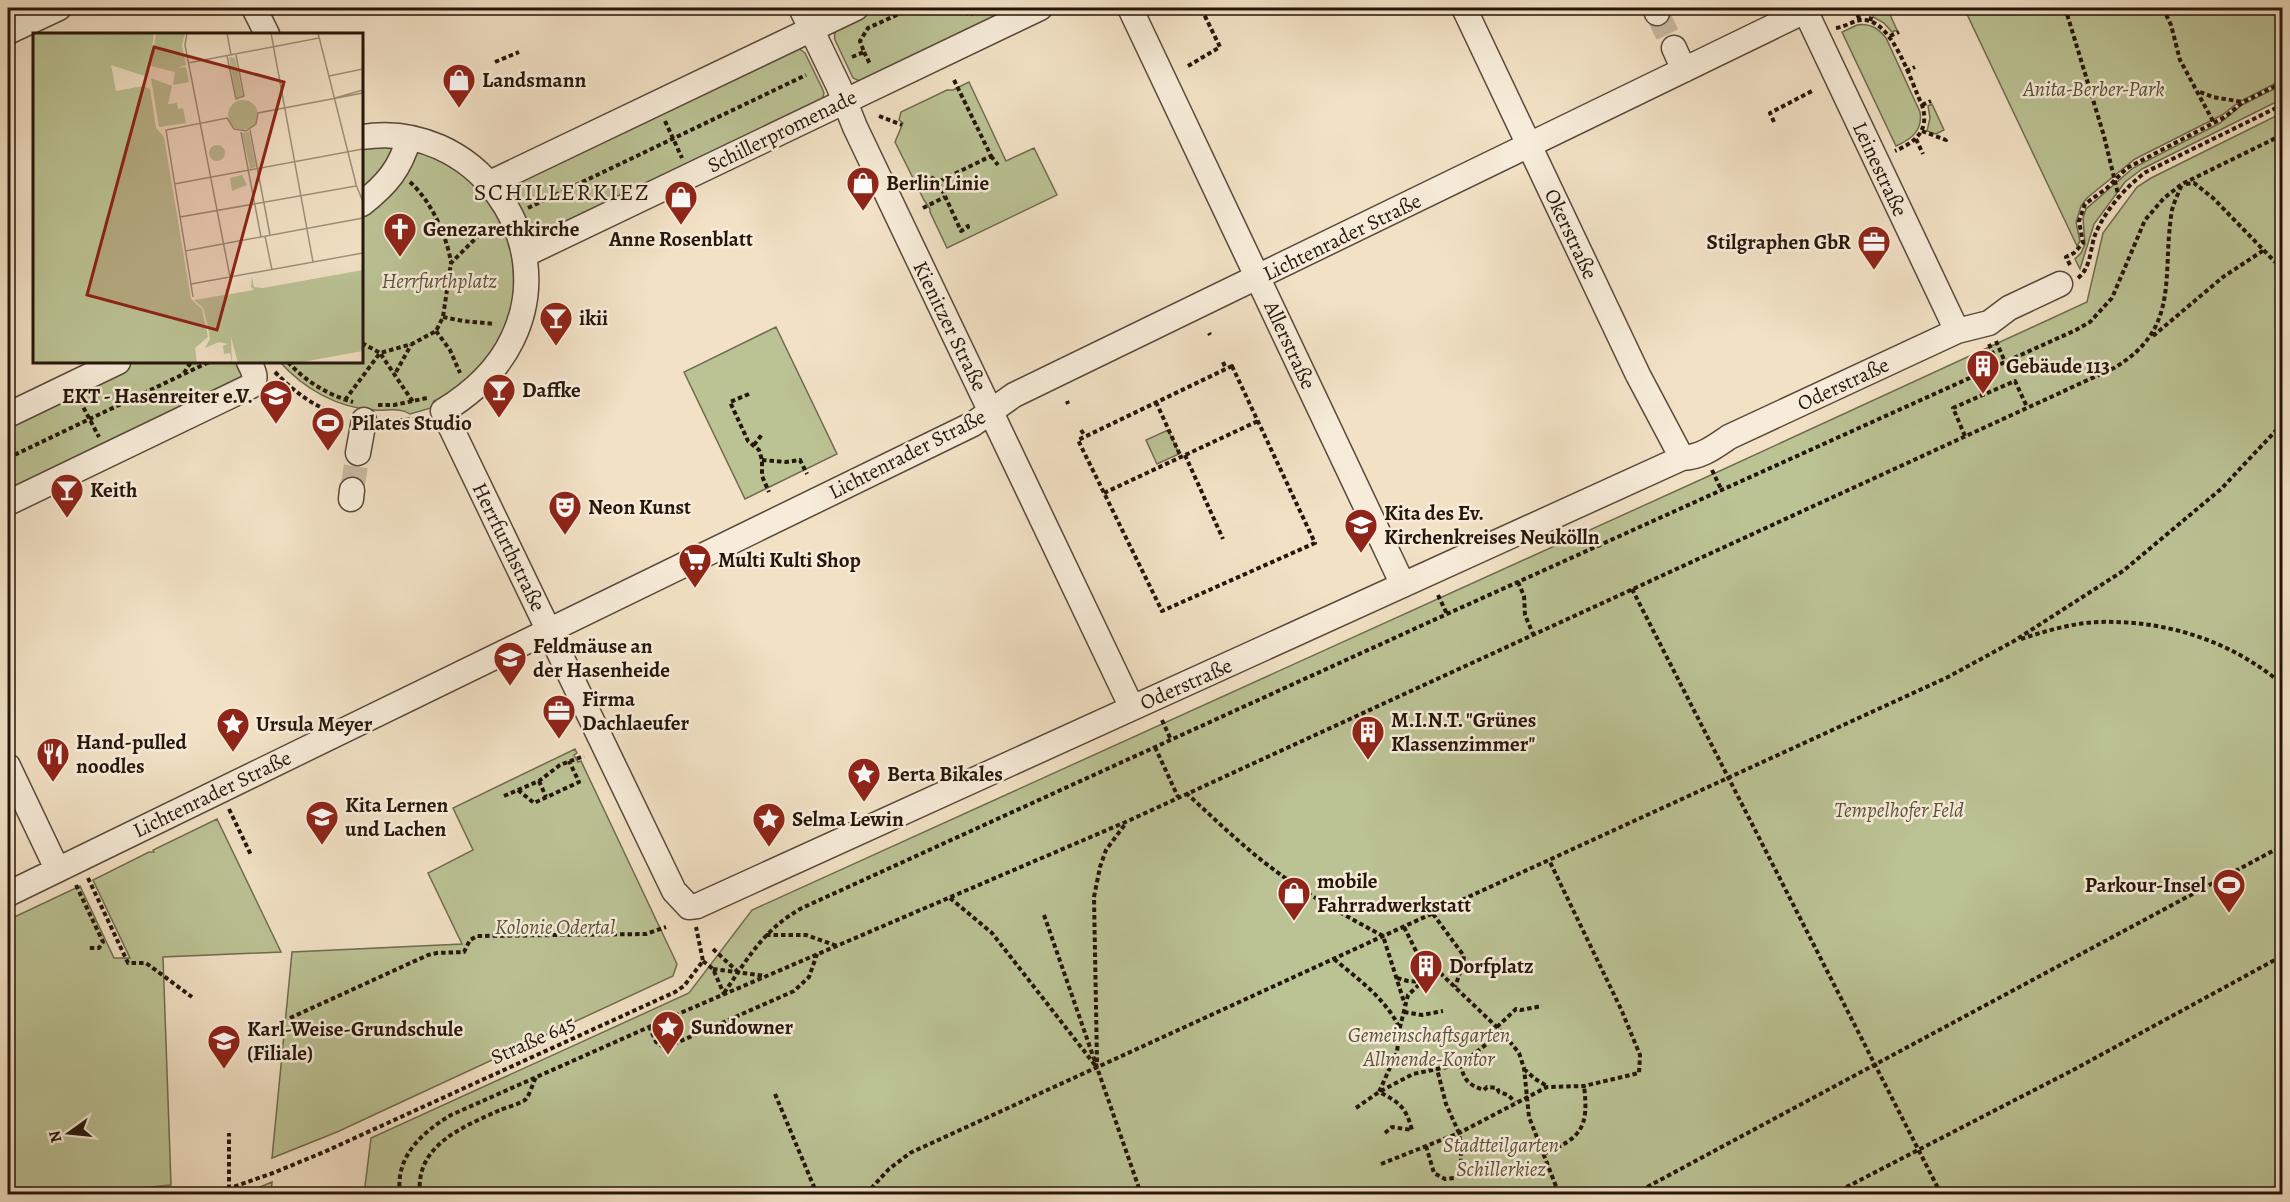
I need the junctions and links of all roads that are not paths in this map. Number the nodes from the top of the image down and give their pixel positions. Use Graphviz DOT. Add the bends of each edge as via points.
graph roads {
  1 [pos="59,8"];
  2 [pos="254,8"];
  3 [pos="856,8"];
  4 [pos="1040,8"];
  5 [pos="1130,8"];
  6 [pos="1464,8"];
  7 [pos="1805,9"];
  8 [pos="806,18"];
  9 [pos="8,32"];
  10 [pos="266,33"];
  11 [pos="1674,48"];
  12 [pos="1684,70"];
  13 [pos="844,102"];
  14 [pos="363,137"];
  15 [pos="410,138"];
  16 [pos="1529,146"];
  17 [pos="490,183"];
  18 [pos="363,203"];
  19 [pos="524,255"];
  20 [pos="1257,277"];
  21 [pos="2060,284"];
  22 [pos="1957,332"];
  23 [pos="116,363"];
  24 [pos="249,363"];
  25 [pos="365,409"];
  26 [pos="990,412"];
  27 [pos="8,415"];
  28 [pos="358,453"];
  29 [pos="1682,458"];
  30 [pos="8,503"];
  31 [pos="1403,585"];
  32 [pos="549,630"];
  33 [pos="1132,708"];
  34 [pos="8,766"];
  35 [pos="67,877"];
  36 [pos="8,894"];
  37 [pos="689,907"];
  1 -- 9 [label="street"];
  2 -- 10 [label="street"];
  3 -- 8 [label="street"];
  4 -- 13 [label="street, Schillerpromenade"];
  5 -- 20 [label="street, Allerstraße"];
  6 -- 16 [label="street, Okerstraße"];
  7 -- 12 [label="street, Lichtenrader Straße"];
  7 -- 22 [label="street, Leinestraße"];
  8 -- 13 [label="street, Kienitzer Straße"];
  8 -- 17 [label="street"];
  11 -- 12 [label="street"];
  12 -- 16 [label="street, Lichtenrader Straße"];
  13 -- 19 [label="street, Schillerpromenade"];
  13 -- 26 [label="street, Kienitzer Straße"];
  14 -- 15 [label="street"];
  15 -- 17 [label="street" via="457,156"];
  15 -- 18 [label="street" via="396,171"];
  16 -- 20 [label="street, Lichtenrader Straße"];
  16 -- 29 [label="street, Okerstraße"];
  17 -- 19 [label="street" via="512,216"];
  19 -- 32 [label="street, Herrfurthstraße" via="524,301 513,339 483,381 457,402 440,402"];
  20 -- 26 [label="street, Lichtenrader Straße" via="1014,395"];
  20 -- 31 [label="street, Allerstraße"];
  21 -- 22 [label="street, Oderstraße" via="2009,308 1989,323"];
  22 -- 29 [label="street, Oderstraße" via="1729,437 1702,437 1689,443"];
  23 -- 27 [label="street"];
  24 -- 30 [label="street" via="255,376 251,386"];
  25 -- 28 [label="street"];
  26 -- 32 [label="street, Lichtenrader Straße" via="973,424"];
  26 -- 33 [label="street, Kienitzer Straße"];
  29 -- 31 [label="street, Oderstraße"];
  31 -- 33 [label="street, Oderstraße"];
  32 -- 35 [label="street, Lichtenrader Straße"];
  32 -- 37 [label="street, Herrfurthstraße" via="674,891"];
  33 -- 37 [label="street, Oderstraße"];
  34 -- 35 [label="street"];
  35 -- 36 [label="street, Lichtenrader Straße"];
}
